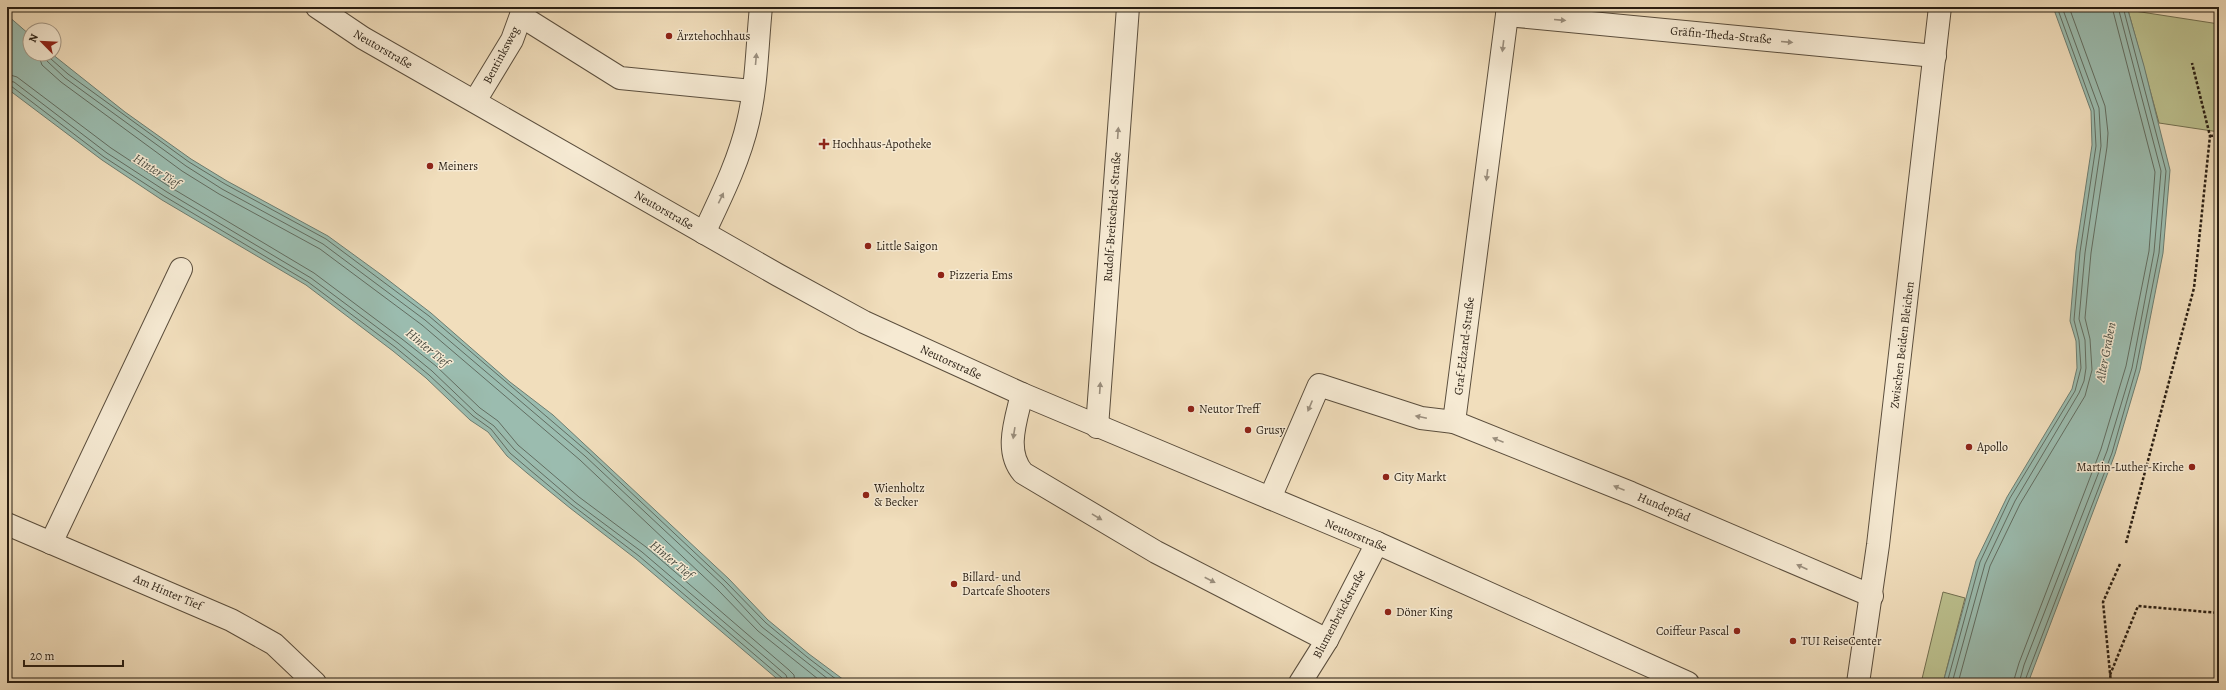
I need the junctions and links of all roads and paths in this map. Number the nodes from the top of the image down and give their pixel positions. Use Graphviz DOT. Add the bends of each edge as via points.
graph roads {
  1 [pos="317,7"];
  2 [pos="760,7"];
  3 [pos="1128,7"];
  4 [pos="1940,7"];
  5 [pos="1508,11"];
  6 [pos="523,12"];
  7 [pos="1935,56"];
  8 [pos="2192,63"];
  9 [pos="752,91"];
  10 [pos="475,101"];
  11 [pos="2219,135"];
  12 [pos="2210,136"];
  13 [pos="704,233"];
  14 [pos="181,269"];
  15 [pos="1022,394"];
  16 [pos="1454,422"];
  17 [pos="1097,427"];
  18 [pos="1270,498"];
  19 [pos="7,524"];
  20 [pos="51,543"];
  21 [pos="1377,543"];
  22 [pos="2126,543"];
  23 [pos="2120,564"];
  24 [pos="1872,596"];
  25 [pos="2219,613"];
  26 [pos="1327,640"];
  27 [pos="2110,675"];
  28 [pos="309,680"];
  29 [pos="1300,683"];
  30 [pos="1688,683"];
  31 [pos="1858,683"];
  32 [pos="2111,683"];
  1 -- 10 [label="street, Neutorstraße" via="362,38"];
  9 -- 2 [label="street, one-way"];
  17 -- 3 [label="street, Rudolf-Breitscheid-Straße, one-way"];
  4 -- 7 [label="street, Zwischen Beiden Bleichen"];
  5 -- 7 [label="street, Gräfin-Theda-Straße, one-way"];
  5 -- 16 [label="street, Graf-Edzard-Straße, one-way"];
  6 -- 9 [label="street" via="620,78"];
  6 -- 10 [label="street, Bentinksweg" via="512,40"];
  7 -- 24 [label="street, Zwischen Beiden Bleichen"];
  8 -- 12 [label="path"];
  13 -- 9 [label="street, one-way" via="740,151 749,121"];
  10 -- 13 [label="street, Neutorstraße"];
  11 -- 12 [label="path"];
  12 -- 22 [label="path" via="2194,288"];
  13 -- 15 [label="street, Neutorstraße" via="864,322"];
  14 -- 20 [label="street"];
  15 -- 17 [label="street, Neutorstraße"];
  15 -- 26 [label="street, one-way" via="1012,449 1013,460 1023,473 1156,552"];
  16 -- 18 [label="street, one-way" via="1414,416 1319,385"];
  24 -- 16 [label="street, Hundepfad, one-way" via="1631,493"];
  17 -- 18 [label="street, Neutorstraße"];
  18 -- 21 [label="street, Neutorstraße"];
  19 -- 20 [label="street, Am Hinter Tief"];
  20 -- 28 [label="street, Am Hinter Tief" via="231,620 274,644"];
  21 -- 26 [label="street, Blumenbrückstraße"];
  21 -- 30 [label="street, Neutorstraße"];
  23 -- 27 [label="path" via="2103,602"];
  24 -- 31 [label="street, Zwischen Beiden Bleichen"];
  25 -- 27 [label="path" via="2138,606"];
  26 -- 29 [label="street, Blumenbrückstraße"];
  27 -- 32 [label="path"];
}
